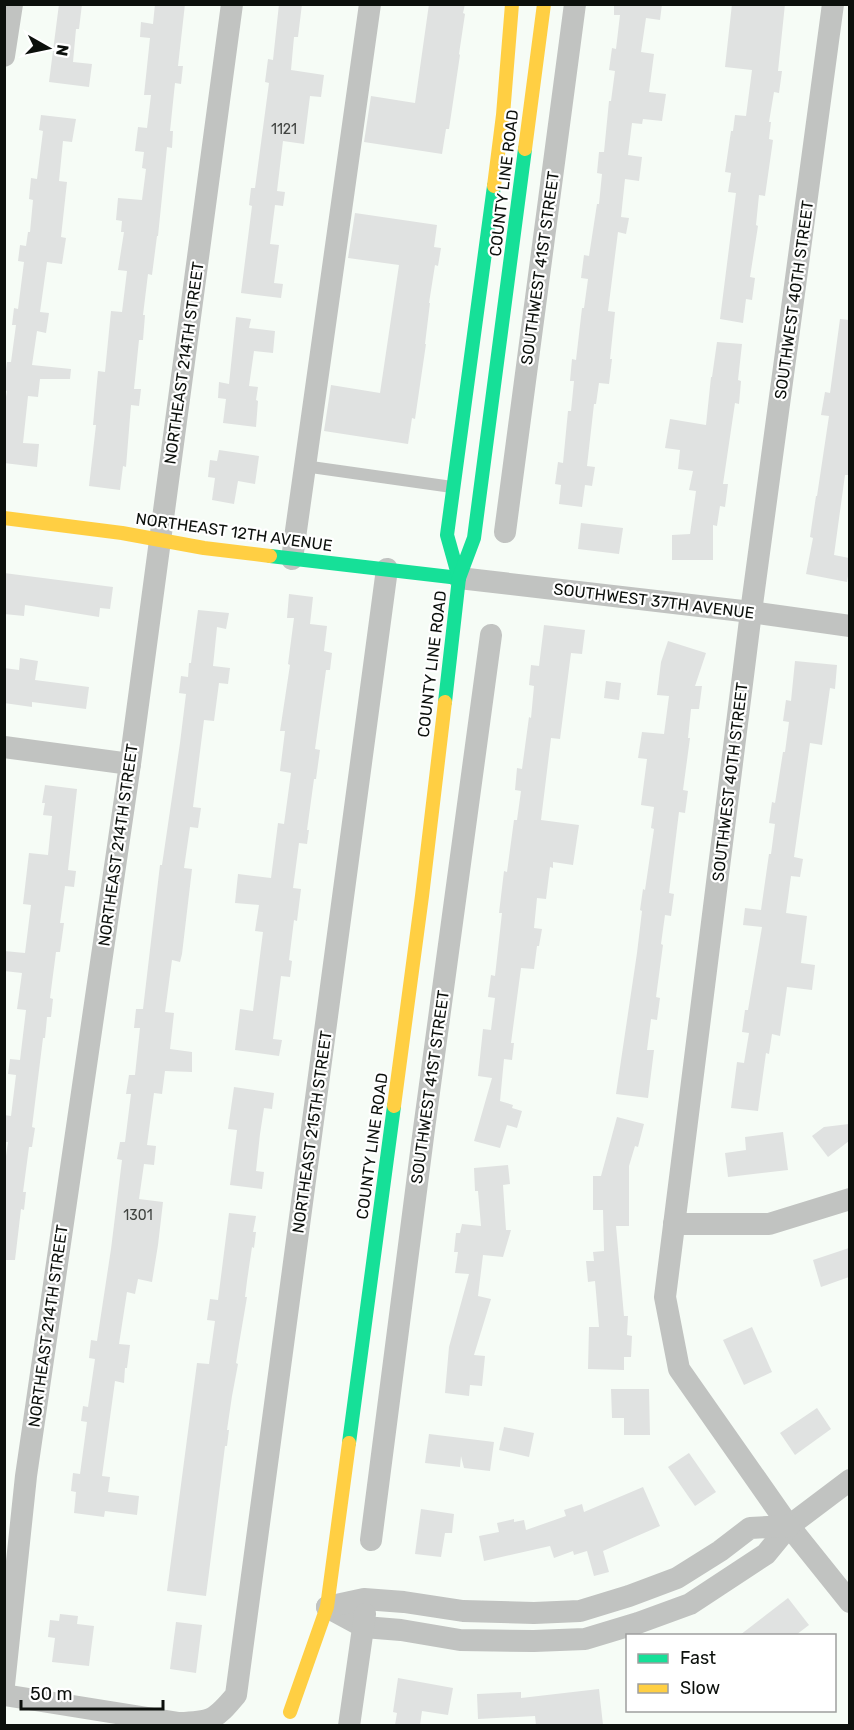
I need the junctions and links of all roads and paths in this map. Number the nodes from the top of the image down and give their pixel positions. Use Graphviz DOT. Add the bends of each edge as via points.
graph roads {
  1 [pos="12,4"];
  2 [pos="232,4"];
  3 [pos="370,4"];
  4 [pos="512,4"];
  5 [pos="531,4"];
  6 [pos="544,4"];
  7 [pos="575,4"];
  8 [pos="834,4"];
  9 [pos="4,57"];
  10 [pos="534,81"];
  11 [pos="304,466"];
  12 [pos="453,488"];
  13 [pos="4,518"];
  14 [pos="505,532"];
  15 [pos="160,539"];
  16 [pos="292,559"];
  17 [pos="387,570"];
  18 [pos="459,578"];
  19 [pos="751,612"];
  20 [pos="849,626"];
  21 [pos="491,635"];
  22 [pos="4,747"];
  23 [pos="130,764"];
  24 [pos="408,1127"];
  25 [pos="849,1199"];
  26 [pos="674,1224"];
  27 [pos="15,1474"];
  28 [pos="849,1480"];
  29 [pos="789,1526"];
  30 [pos="371,1540"];
  31 [pos="368,1599"];
  32 [pos="849,1602"];
  33 [pos="327,1607"];
  34 [pos="363,1627"];
  35 [pos="4,1685"];
  36 [pos="4,1695"];
  37 [pos="287,1719"];
  38 [pos="349,1725"];
  1 -- 9 [label="street"];
  2 -- 15 [label="street, NORTHEAST 214TH STREET"];
  3 -- 11 [label="street"];
  4 -- 12 [label="street, COUNTY LINE ROAD" via="502,115"];
  5 -- 10 [label="street" via="526,66"];
  6 -- 10 [label="street, COUNTY LINE ROAD"];
  7 -- 14 [label="street, SOUTHWEST 41ST STREET"];
  8 -- 19 [label="street, SOUTHWEST 40TH STREET"];
  10 -- 18 [label="street, COUNTY LINE ROAD" via="474,538"];
  11 -- 12 [label="lane"];
  11 -- 16 [label="street"];
  12 -- 18 [label="street, COUNTY LINE ROAD" via="447,535"];
  13 -- 15 [label="street, NORTHEAST 12TH AVENUE"];
  15 -- 16 [label="street, NORTHEAST 12TH AVENUE"];
  15 -- 23 [label="street, NORTHEAST 214TH STREET"];
  16 -- 17 [label="street, NORTHEAST 12TH AVENUE"];
  17 -- 18 [label="street, NORTHEAST 12TH AVENUE"];
  17 -- 36 [label="street, NORTHEAST 215TH STREET" via="236,1695 219,1715 202,1722 179,1723"];
  18 -- 19 [label="street, SOUTHWEST 37TH AVENUE"];
  18 -- 24 [label="street, COUNTY LINE ROAD" via="422,896"];
  19 -- 20 [label="street, SOUTHWEST 37TH AVENUE"];
  19 -- 26 [label="street, SOUTHWEST 40TH STREET"];
  21 -- 24 [label="street, SOUTHWEST 41ST STREET"];
  22 -- 23 [label="street"];
  23 -- 27 [label="street, NORTHEAST 214TH STREET"];
  24 -- 30 [label="street, SOUTHWEST 41ST STREET"];
  24 -- 33 [label="street, COUNTY LINE ROAD"];
  25 -- 26 [label="street" via="769,1224"];
  26 -- 29 [label="street, SOUTHWEST 40TH STREET" via="665,1297 679,1369"];
  27 -- 35 [label="street, NORTHEAST 214TH STREET"];
  28 -- 29 [label="street"];
  29 -- 31 [label="street" via="750,1528 677,1578 580,1611 463,1611"];
  29 -- 32 [label="street, SOUTHWEST 40TH STREET"];
  29 -- 34 [label="street" via="766,1554 690,1604 585,1639 460,1640"];
  31 -- 33 [label="street"];
  31 -- 34 [label="street"];
  33 -- 34 [label="street"];
  33 -- 37 [label="street, COUNTY LINE ROAD"];
  34 -- 38 [label="street"];
}
